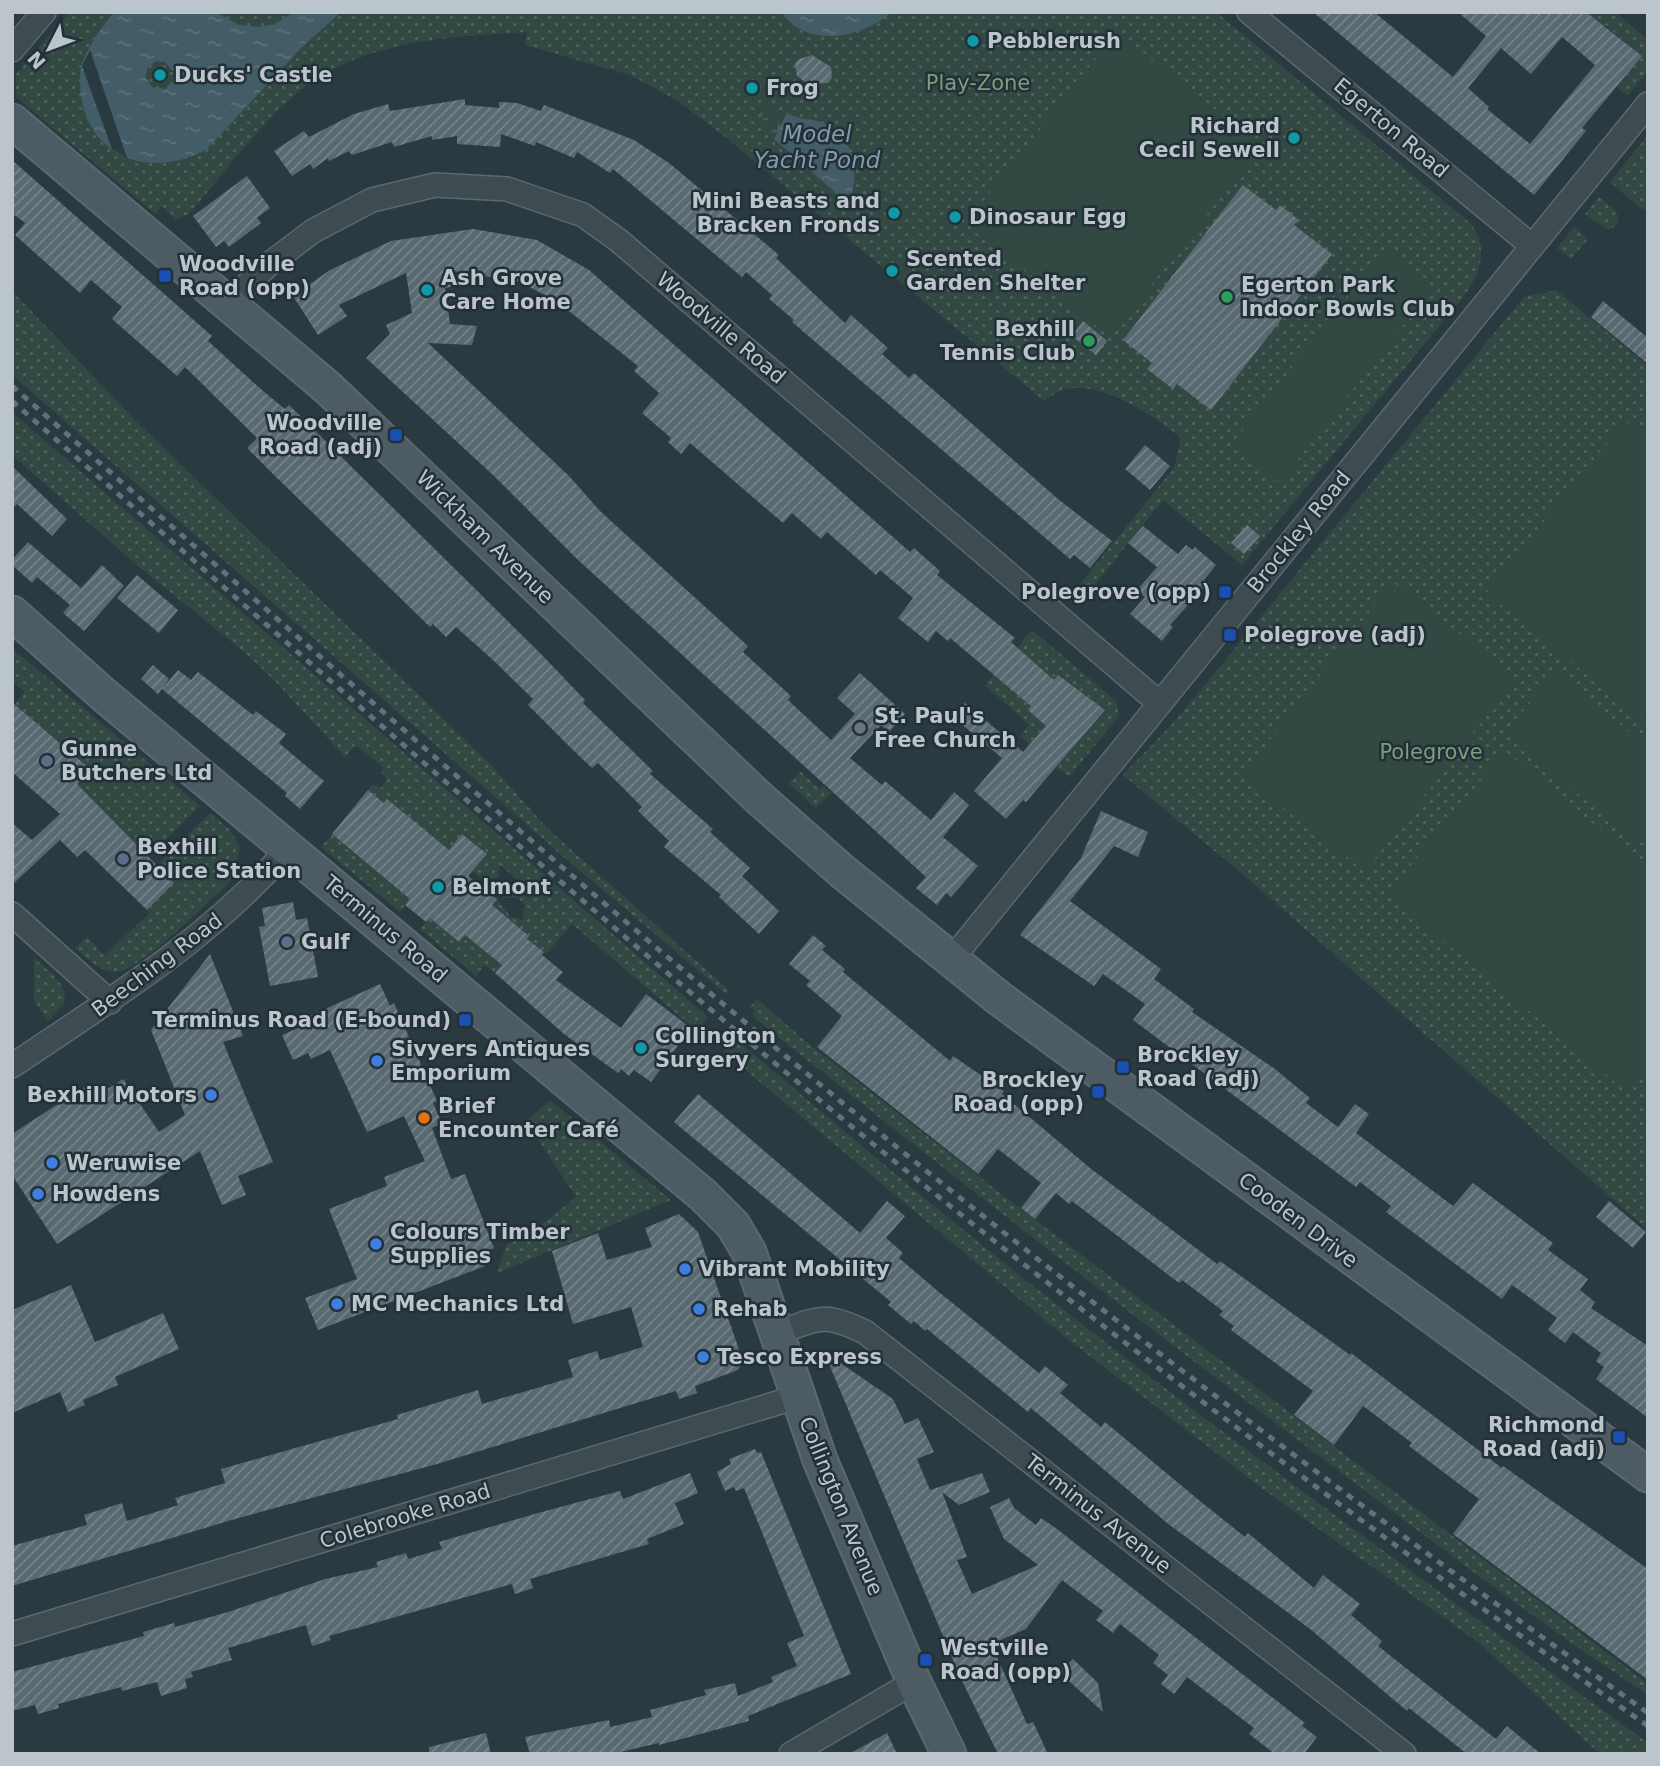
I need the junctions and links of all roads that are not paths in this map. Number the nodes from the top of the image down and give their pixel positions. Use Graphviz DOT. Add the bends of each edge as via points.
graph roads {
  1 [pos="44,12"];
  2 [pos="1249,12"];
  3 [pos="12,50"];
  4 [pos="1648,104"];
  5 [pos="12,121"];
  6 [pos="1532,246"];
  7 [pos="228,303"];
  8 [pos="12,613"];
  9 [pos="1158,702"];
  10 [pos="289,848"];
  11 [pos="12,914"];
  12 [pos="951,960"];
  13 [pos="110,1002"];
  14 [pos="12,1066"];
  15 [pos="749,1252"];
  16 [pos="777,1333"];
  17 [pos="797,1397"];
  18 [pos="1648,1475"];
  19 [pos="12,1634"];
  20 [pos="914,1682"];
  21 [pos="791,1754"];
  22 [pos="949,1754"];
  23 [pos="1404,1754"];
  1 -- 3 [label="street"];
  2 -- 6 [label="street, Egerton Road"];
  4 -- 6 [label="street, Brockley Road"];
  5 -- 7 [label="street, Wickham Avenue"];
  6 -- 9 [label="street, Brockley Road"];
  7 -- 9 [label="street, Woodville Road" via="313,231 372,200 435,185 507,189 583,215 618,240"];
  7 -- 12 [label="street, Wickham Avenue" via="328,388 760,800"];
  8 -- 10 [label="street, Terminus Road"];
  9 -- 12 [label="street, Brockley Road"];
  10 -- 13 [label="street, Beeching Road" via="219,920"];
  10 -- 15 [label="street, Terminus Road" via="703,1195 733,1225"];
  11 -- 13 [label="street"];
  12 -- 18 [label="street, Cooden Drive" via="1413,1306"];
  13 -- 14 [label="street, Beeching Road"];
  15 -- 16 [label="street, Collington Avenue"];
  16 -- 17 [label="street, Collington Avenue"];
  16 -- 23 [label="street, Terminus Avenue" via="821,1317 865,1332"];
  17 -- 19 [label="street, Colebrooke Road"];
  17 -- 20 [label="street, Collington Avenue"];
  20 -- 21 [label="street"];
  20 -- 22 [label="street, Collington Avenue"];
}
